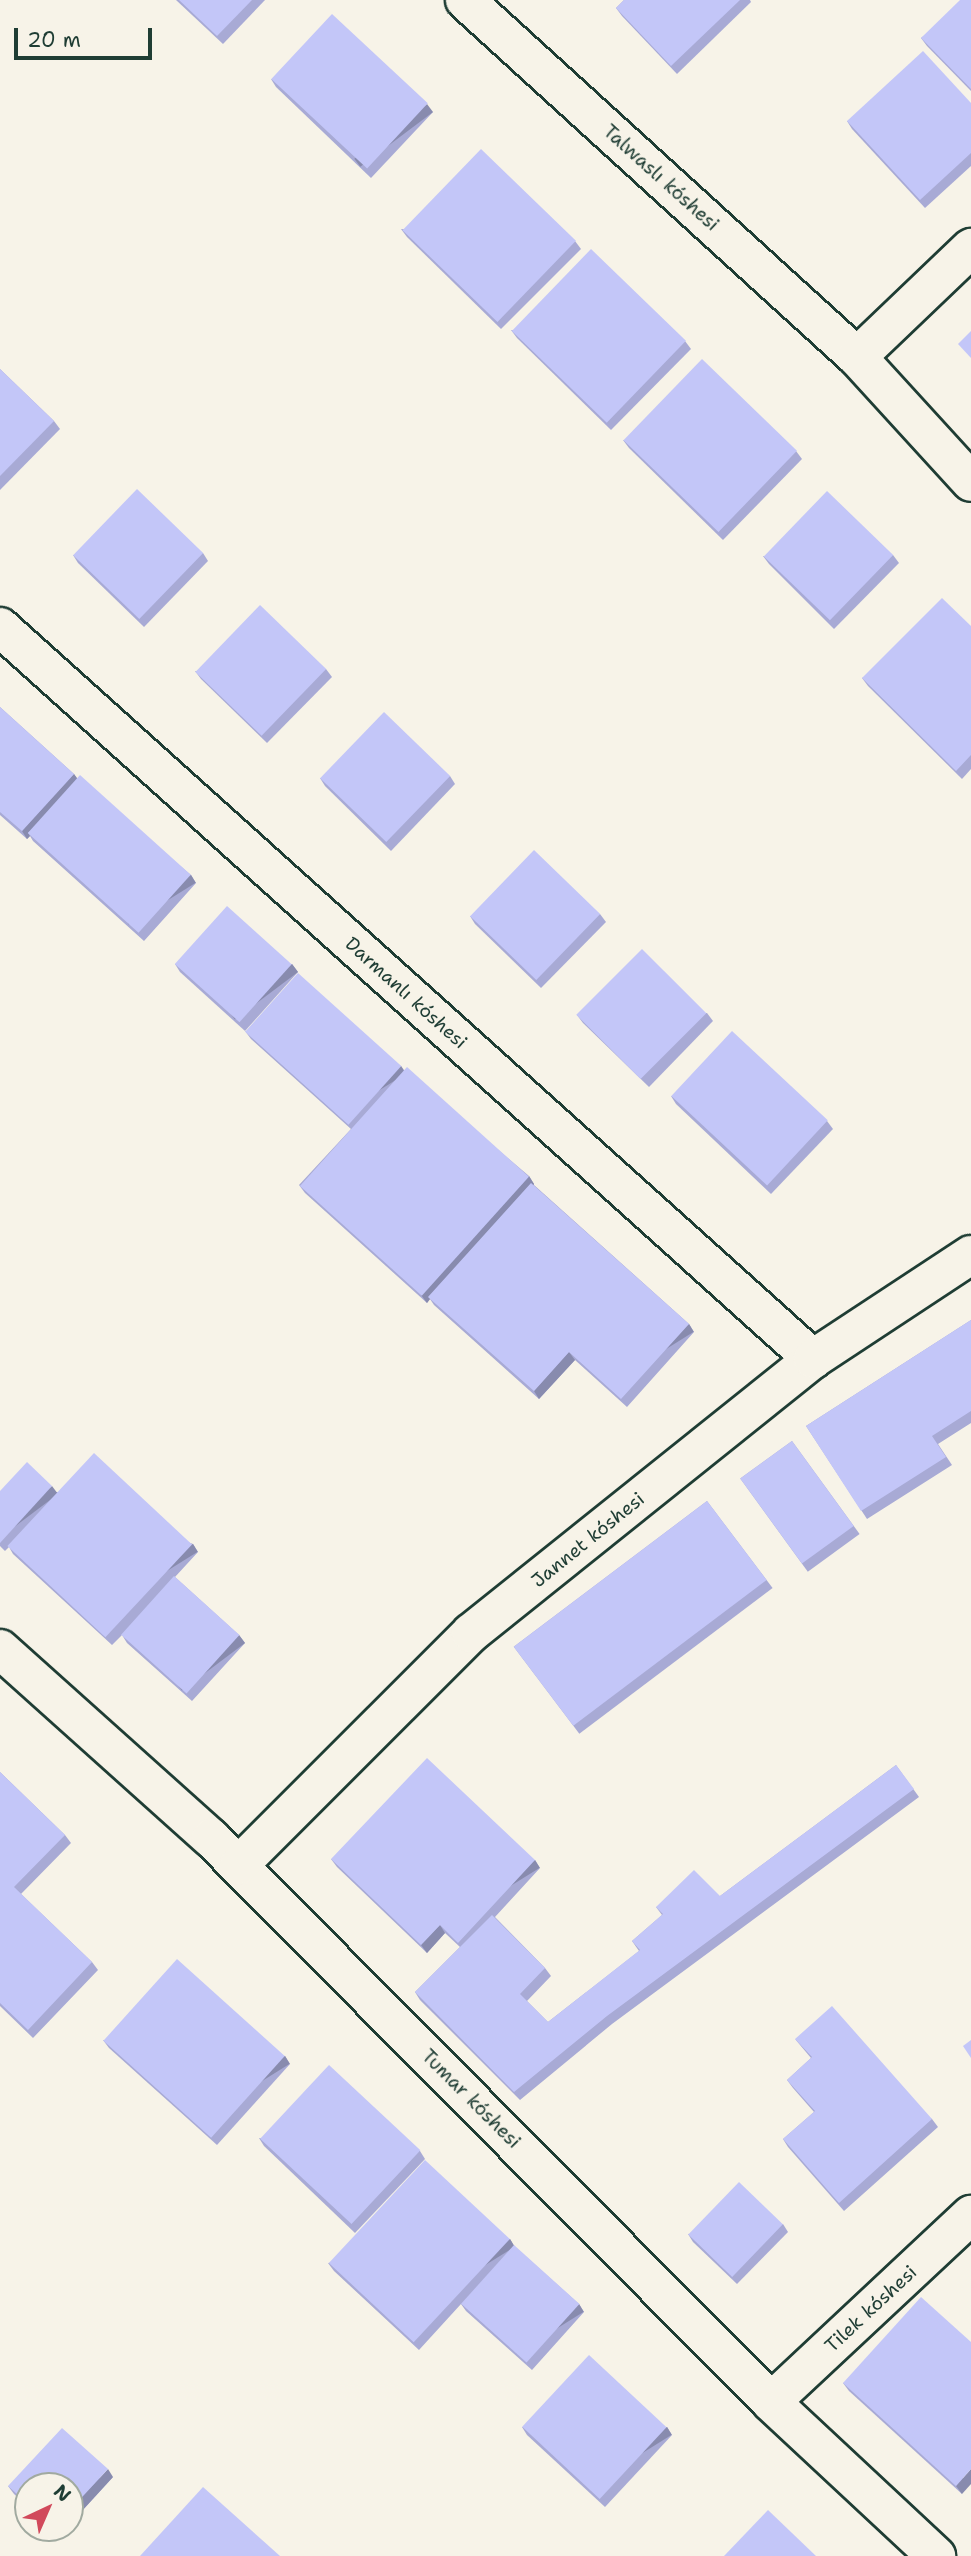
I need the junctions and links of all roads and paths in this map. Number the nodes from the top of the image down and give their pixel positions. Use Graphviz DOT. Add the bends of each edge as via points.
graph roads {
  1 [pos="465,0"];
  2 [pos="971,248"];
  3 [pos="857,357"];
  4 [pos="971,482"];
  5 [pos="0,626"];
  6 [pos="971,1255"];
  7 [pos="813,1359"];
  8 [pos="0,1649"];
  9 [pos="239,1865"];
  10 [pos="971,2215"];
  11 [pos="771,2402"];
  12 [pos="936,2556"];
  1 -- 3 [label="street, Talwaslı kóshesi"];
  2 -- 3 [label="street"];
  3 -- 4 [label="street, Talwaslı kóshesi"];
  5 -- 7 [label="street, Darmanlı kóshesi"];
  6 -- 7 [label="street, Jannet kóshesi"];
  7 -- 9 [label="street, Jannet kóshesi" via="471,1633"];
  8 -- 9 [label="street, Tumar kóshesi"];
  9 -- 11 [label="street, Tumar kóshesi"];
  10 -- 11 [label="street, Tilek kóshesi"];
  11 -- 12 [label="street, Tumar kóshesi"];
}
